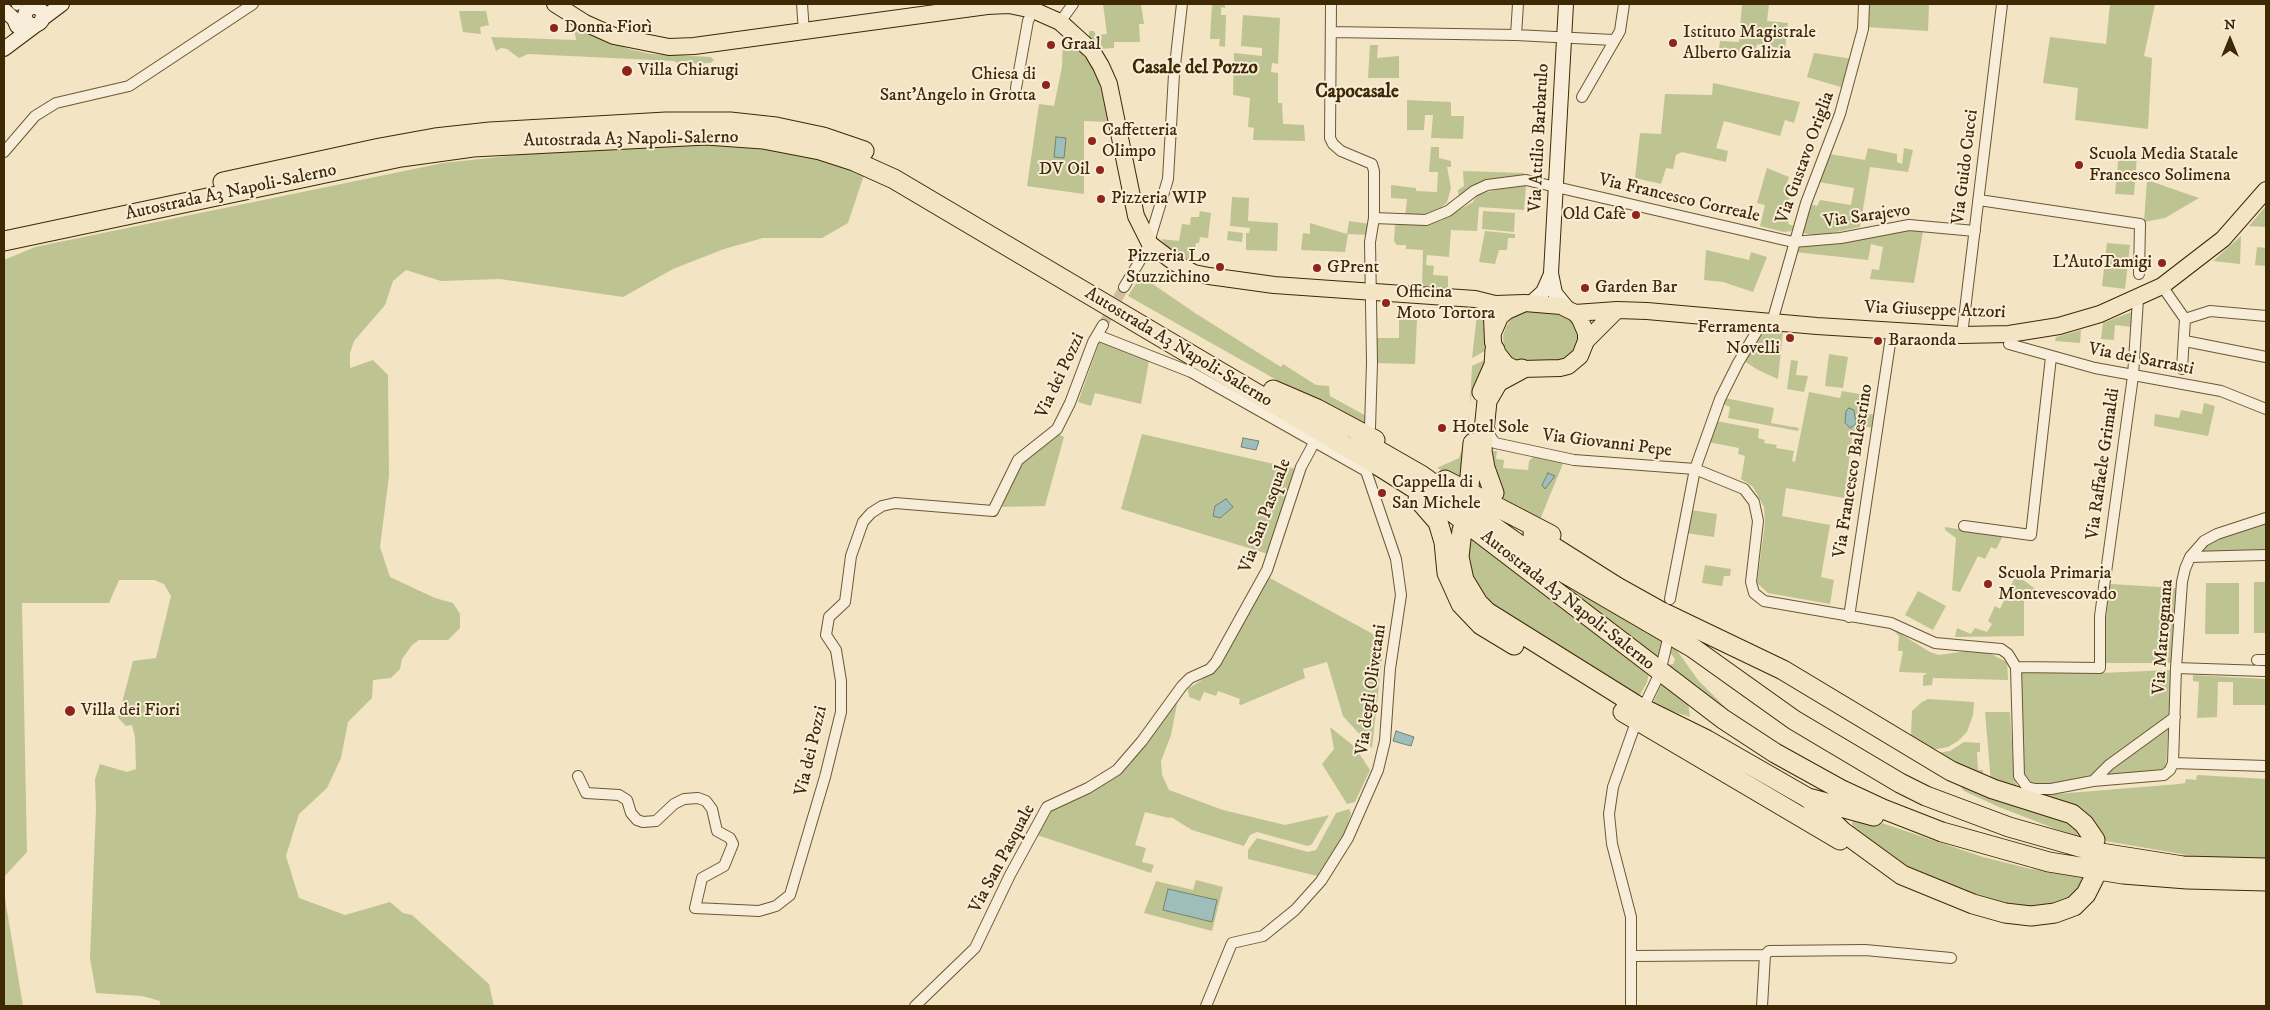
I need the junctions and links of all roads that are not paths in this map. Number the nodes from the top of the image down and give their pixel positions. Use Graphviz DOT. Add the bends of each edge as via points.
graph roads {
  1 [pos="62,4"];
  2 [pos="253,4"];
  3 [pos="555,4"];
  4 [pos="802,4"];
  5 [pos="1072,4"];
  6 [pos="1182,4"];
  7 [pos="1331,4"];
  8 [pos="1518,4"];
  9 [pos="1566,4"];
  10 [pos="1624,4"];
  11 [pos="1864,4"];
  12 [pos="2002,4"];
  13 [pos="20,9"];
  14 [pos="1033,10"];
  15 [pos="39,22"];
  16 [pos="1060,22"];
  17 [pos="804,32"];
  18 [pos="1331,32"];
  19 [pos="1516,35"];
  20 [pos="1564,37"];
  21 [pos="1613,40"];
  22 [pos="4,42"];
  23 [pos="4,49"];
  24 [pos="1016,88"];
  25 [pos="1582,97"];
  26 [pos="4,152"];
  27 [pos="1557,187"];
  28 [pos="2266,190"];
  29 [pos="1979,200"];
  30 [pos="1374,218"];
  31 [pos="4,228"];
  32 [pos="1975,231"];
  33 [pos="4,241"];
  34 [pos="1793,242"];
  35 [pos="1149,243"];
  36 [pos="1551,273"];
  37 [pos="2139,274"];
  38 [pos="1124,286"];
  39 [pos="2162,286"];
  40 [pos="1371,292"];
  41 [pos="2138,299"];
  42 [pos="1485,303"];
  43 [pos="1528,303"];
  44 [pos="1617,310"];
  45 [pos="1572,311"];
  46 [pos="2266,316"];
  47 [pos="2186,319"];
  48 [pos="1767,322"];
  49 [pos="1103,325"];
  50 [pos="1892,330"];
  51 [pos="1097,335"];
  52 [pos="1962,335"];
  53 [pos="1494,341"];
  54 [pos="1586,341"];
  55 [pos="2186,341"];
  56 [pos="2009,344"];
  57 [pos="2051,357"];
  58 [pos="2266,357"];
  59 [pos="1522,370"];
  60 [pos="2182,370"];
  61 [pos="2132,376"];
  62 [pos="1273,390"];
  63 [pos="1486,407"];
  64 [pos="2266,410"];
  65 [pos="1370,428"];
  66 [pos="1314,443"];
  67 [pos="1371,468"];
  68 [pos="1695,469"];
  69 [pos="1469,487"];
  70 [pos="1494,493"];
  71 [pos="2266,518"];
  72 [pos="1964,526"];
  73 [pos="1462,530"];
  74 [pos="1533,534"];
  75 [pos="2266,555"];
  76 [pos="2190,557"];
  77 [pos="1618,588"];
  78 [pos="1661,603"];
  79 [pos="1849,617"];
  80 [pos="1670,640"];
  81 [pos="1662,664"];
  82 [pos="2016,667"];
  83 [pos="2176,668"];
  84 [pos="2264,671"];
  85 [pos="1657,679"];
  86 [pos="1645,704"];
  87 [pos="2175,717"];
  88 [pos="1635,725"];
  89 [pos="2173,764"];
  90 [pos="2266,766"];
  91 [pos="578,776"];
  92 [pos="2093,781"];
  93 [pos="1808,798"];
  94 [pos="2094,840"];
  95 [pos="2049,862"];
  96 [pos="2266,868"];
  97 [pos="1902,875"];
  98 [pos="2094,878"];
  99 [pos="2266,881"];
  100 [pos="1632,956"];
  101 [pos="1765,956"];
  102 [pos="1951,958"];
  103 [pos="915,1006"];
  104 [pos="1206,1006"];
  105 [pos="1631,1006"];
  106 [pos="1762,1006"];
  1 -- 15 [label="street"];
  2 -- 26 [label="street" via="129,86 56,103 35,116"];
  3 -- 17 [label="main road, Via Giuseppe Atzori" via="614,36 669,46 694,46"];
  4 -- 17 [label="street"];
  5 -- 16 [label="street"];
  6 -- 35 [label="street" via="1168,179"];
  7 -- 18 [label="street"];
  8 -- 19 [label="street"];
  9 -- 20 [label="street, Via Attilio Barbarulo"];
  10 -- 21 [label="street" via="1620,31"];
  11 -- 34 [label="street, Via Gustavo Origlia" via="1863,29 1840,114"];
  12 -- 29 [label="street, Via Guido Cucci"];
  13 -- 15 [label="street" via="27,22"];
  13 -- 22 [label="street"];
  14 -- 16 [label="main road, Via Giuseppe Atzori"];
  14 -- 17 [label="main road, Via Giuseppe Atzori" via="1009,5 987,6"];
  14 -- 24 [label="street" via="1028,21"];
  15 -- 23 [label="street"];
  16 -- 35 [label="main road, Via Giuseppe Atzori" via="1092,51 1109,84 1133,207"];
  18 -- 19 [label="street"];
  18 -- 30 [label="street" via="1330,138 1341,151 1372,164"];
  19 -- 20 [label="street"];
  20 -- 21 [label="street"];
  20 -- 27 [label="street, Via Attilio Barbarulo"];
  21 -- 25 [label="street"];
  27 -- 30 [label="street, Via Francesco Correale" via="1528,180 1499,182 1474,191 1448,211 1426,220"];
  27 -- 34 [label="street, Via Francesco Correale"];
  27 -- 36 [label="street, Via Attilio Barbarulo"];
  28 -- 39 [label="main road, Via Giuseppe Atzori" via="2223,239"];
  29 -- 32 [label="street, Via Guido Cucci"];
  29 -- 37 [label="street" via="2140,224"];
  30 -- 40 [label="street" via="1370,242"];
  31 -- 62 [label="highway, Autostrada A3 Napoli-Salerno" via="435,138 666,122 769,126 838,141 901,168"];
  32 -- 34 [label="street, Via Sarajevo" via="1909,225 1841,238"];
  32 -- 52 [label="street, Via Guido Cucci"];
  33 -- 67 [label="highway, Autostrada A3 Napoli-Salerno" via="401,157 464,148 687,135 776,141 842,157 894,179"];
  34 -- 48 [label="street, Via Gustavo Origlia"];
  35 -- 38 [label="street"];
  35 -- 40 [label="main road, Via Giuseppe Atzori" via="1175,263 1209,276 1274,285"];
  36 -- 43 [label="street, Via Attilio Barbarulo" via="1544,292"];
  36 -- 45 [label="street, Via Attilio Barbarulo" via="1555,293"];
  39 -- 41 [label="main road, Via Giuseppe Atzori"];
  39 -- 47 [label="street"];
  40 -- 42 [label="main road, Via Giuseppe Atzori" via="1475,298"];
  40 -- 65 [label="street"];
  41 -- 52 [label="main road, Via Giuseppe Atzori" via="2060,326 2008,334"];
  41 -- 61 [label="street, Via Raffaele Grimaldi"];
  42 -- 43 [label="main road, Via Giuseppe Atzori"];
  42 -- 53 [label="main road" via="1491,314"];
  43 -- 45 [label="main road, Via Giuseppe Atzori"];
  43 -- 53 [label="main road" via="1500,317"];
  44 -- 45 [label="main road, Via Giuseppe Atzori"];
  44 -- 48 [label="main road, Via Giuseppe Atzori"];
  44 -- 54 [label="main road"];
  45 -- 54 [label="main road" via="1584,326"];
  46 -- 47 [label="street" via="2210,311"];
  47 -- 55 [label="street"];
  48 -- 50 [label="main road, Via Giuseppe Atzori"];
  48 -- 68 [label="street, Via Gustavo Origlia" via="1738,363 1720,399"];
  49 -- 51 [label="street, Via dei Pozzi"];
  50 -- 52 [label="main road, Via Giuseppe Atzori"];
  50 -- 79 [label="street, Via Francesco Balestrino"];
  51 -- 66 [label="street" via="1191,372"];
  51 -- 91 [label="street, Via dei Pozzi" via="1057,430 1018,460 993,511 895,503 871,513 864,522 851,556 845,602 829,617 826,635 836,650 841,712 790,895 776,906 759,911 695,908 702,878 724,866 733,844 730,838 717,831 712,809 706,801 684,799 656,821 643,822 637,820 627,800 619,794 586,793"];
  53 -- 59 [label="main road" via="1506,364"];
  53 -- 69 [label="highway" via="1494,366 1477,411"];
  54 -- 59 [label="main road" via="1580,356 1568,366"];
  55 -- 58 [label="street"];
  55 -- 60 [label="street"];
  56 -- 57 [label="street, Via dei Sarrasti"];
  57 -- 61 [label="street, Via dei Sarrasti"];
  57 -- 72 [label="street" via="2031,535"];
  59 -- 63 [label="highway" via="1498,382 1489,394"];
  61 -- 64 [label="street, Via dei Sarrasti" via="2220,391"];
  61 -- 82 [label="street, Via Raffaele Grimaldi" via="2100,616 2100,668"];
  62 -- 78 [label="highway" via="1333,417 1440,478 1538,526"];
  62 -- 80 [label="highway, Autostrada A3 Napoli-Salerno" via="1421,475 1529,552"];
  63 -- 68 [label="street, Via Giovanni Pepe" via="1490,436 1495,443 1574,460"];
  63 -- 70 [label="highway" via="1482,451"];
  66 -- 67 [label="street"];
  66 -- 103 [label="street, Via San Pasquale" via="1300,467 1267,570 1216,662 1182,686 1117,770 1089,788 1048,807 975,948"];
  67 -- 95 [label="highway, Autostrada A3 Napoli-Salerno" via="1452,512 1704,705 1798,767 1911,821"];
  67 -- 97 [label="highway" via="1425,505 1438,522 1447,573 1455,594 1481,625 1756,792"];
  67 -- 104 [label="street, Via degli Olivetani" via="1396,559 1401,594 1378,770 1348,838 1321,881 1295,910 1263,936 1232,944"];
  68 -- 78 [label="street, Via Gustavo Origlia"];
  68 -- 79 [label="street" via="1739,487 1749,493 1754,502 1758,521 1752,582 1754,593 1764,601"];
  71 -- 76 [label="street, Via Matrognana" via="2217,534"];
  73 -- 93 [label="highway" via="1461,568 1470,591 1487,612 1636,705 1708,740"];
  74 -- 77 [label="highway"];
  75 -- 76 [label="street"];
  76 -- 83 [label="street, Via Matrognana" via="2182,582"];
  77 -- 78 [label="highway"];
  77 -- 80 [label="highway"];
  78 -- 94 [label="highway" via="1783,670 1950,772 1993,790 2072,814 2084,824"];
  79 -- 82 [label="street" via="1891,623 1935,643 2001,649"];
  80 -- 81 [label="street"];
  80 -- 96 [label="highway, Autostrada A3 Napoli-Salerno" via="1900,783 1953,808 2074,846 2124,858 2202,867"];
  82 -- 92 [label="street" via="2017,768 2023,783 2034,789 2052,789"];
  83 -- 84 [label="street"];
  83 -- 87 [label="street, Via Matrognana"];
  85 -- 86 [label="street"];
  87 -- 89 [label="street, Via Matrognana"];
  87 -- 92 [label="street, Via Matrognana" via="2120,756"];
  88 -- 100 [label="street" via="1613,786 1610,814 1612,844 1631,917"];
  89 -- 90 [label="street"];
  89 -- 92 [label="street" via="2164,774"];
  93 -- 95 [label="highway" via="1842,806 1979,852"];
  93 -- 97 [label="highway" via="1843,832"];
  95 -- 99 [label="highway, Autostrada A3 Napoli-Salerno" via="2123,874"];
  97 -- 98 [label="highway" via="1973,904 2031,916 2055,914 2074,906 2086,894"];
  100 -- 101 [label="street"];
  100 -- 105 [label="street"];
  101 -- 102 [label="street" via="1769,951 1865,950"];
  101 -- 106 [label="street"];
}
